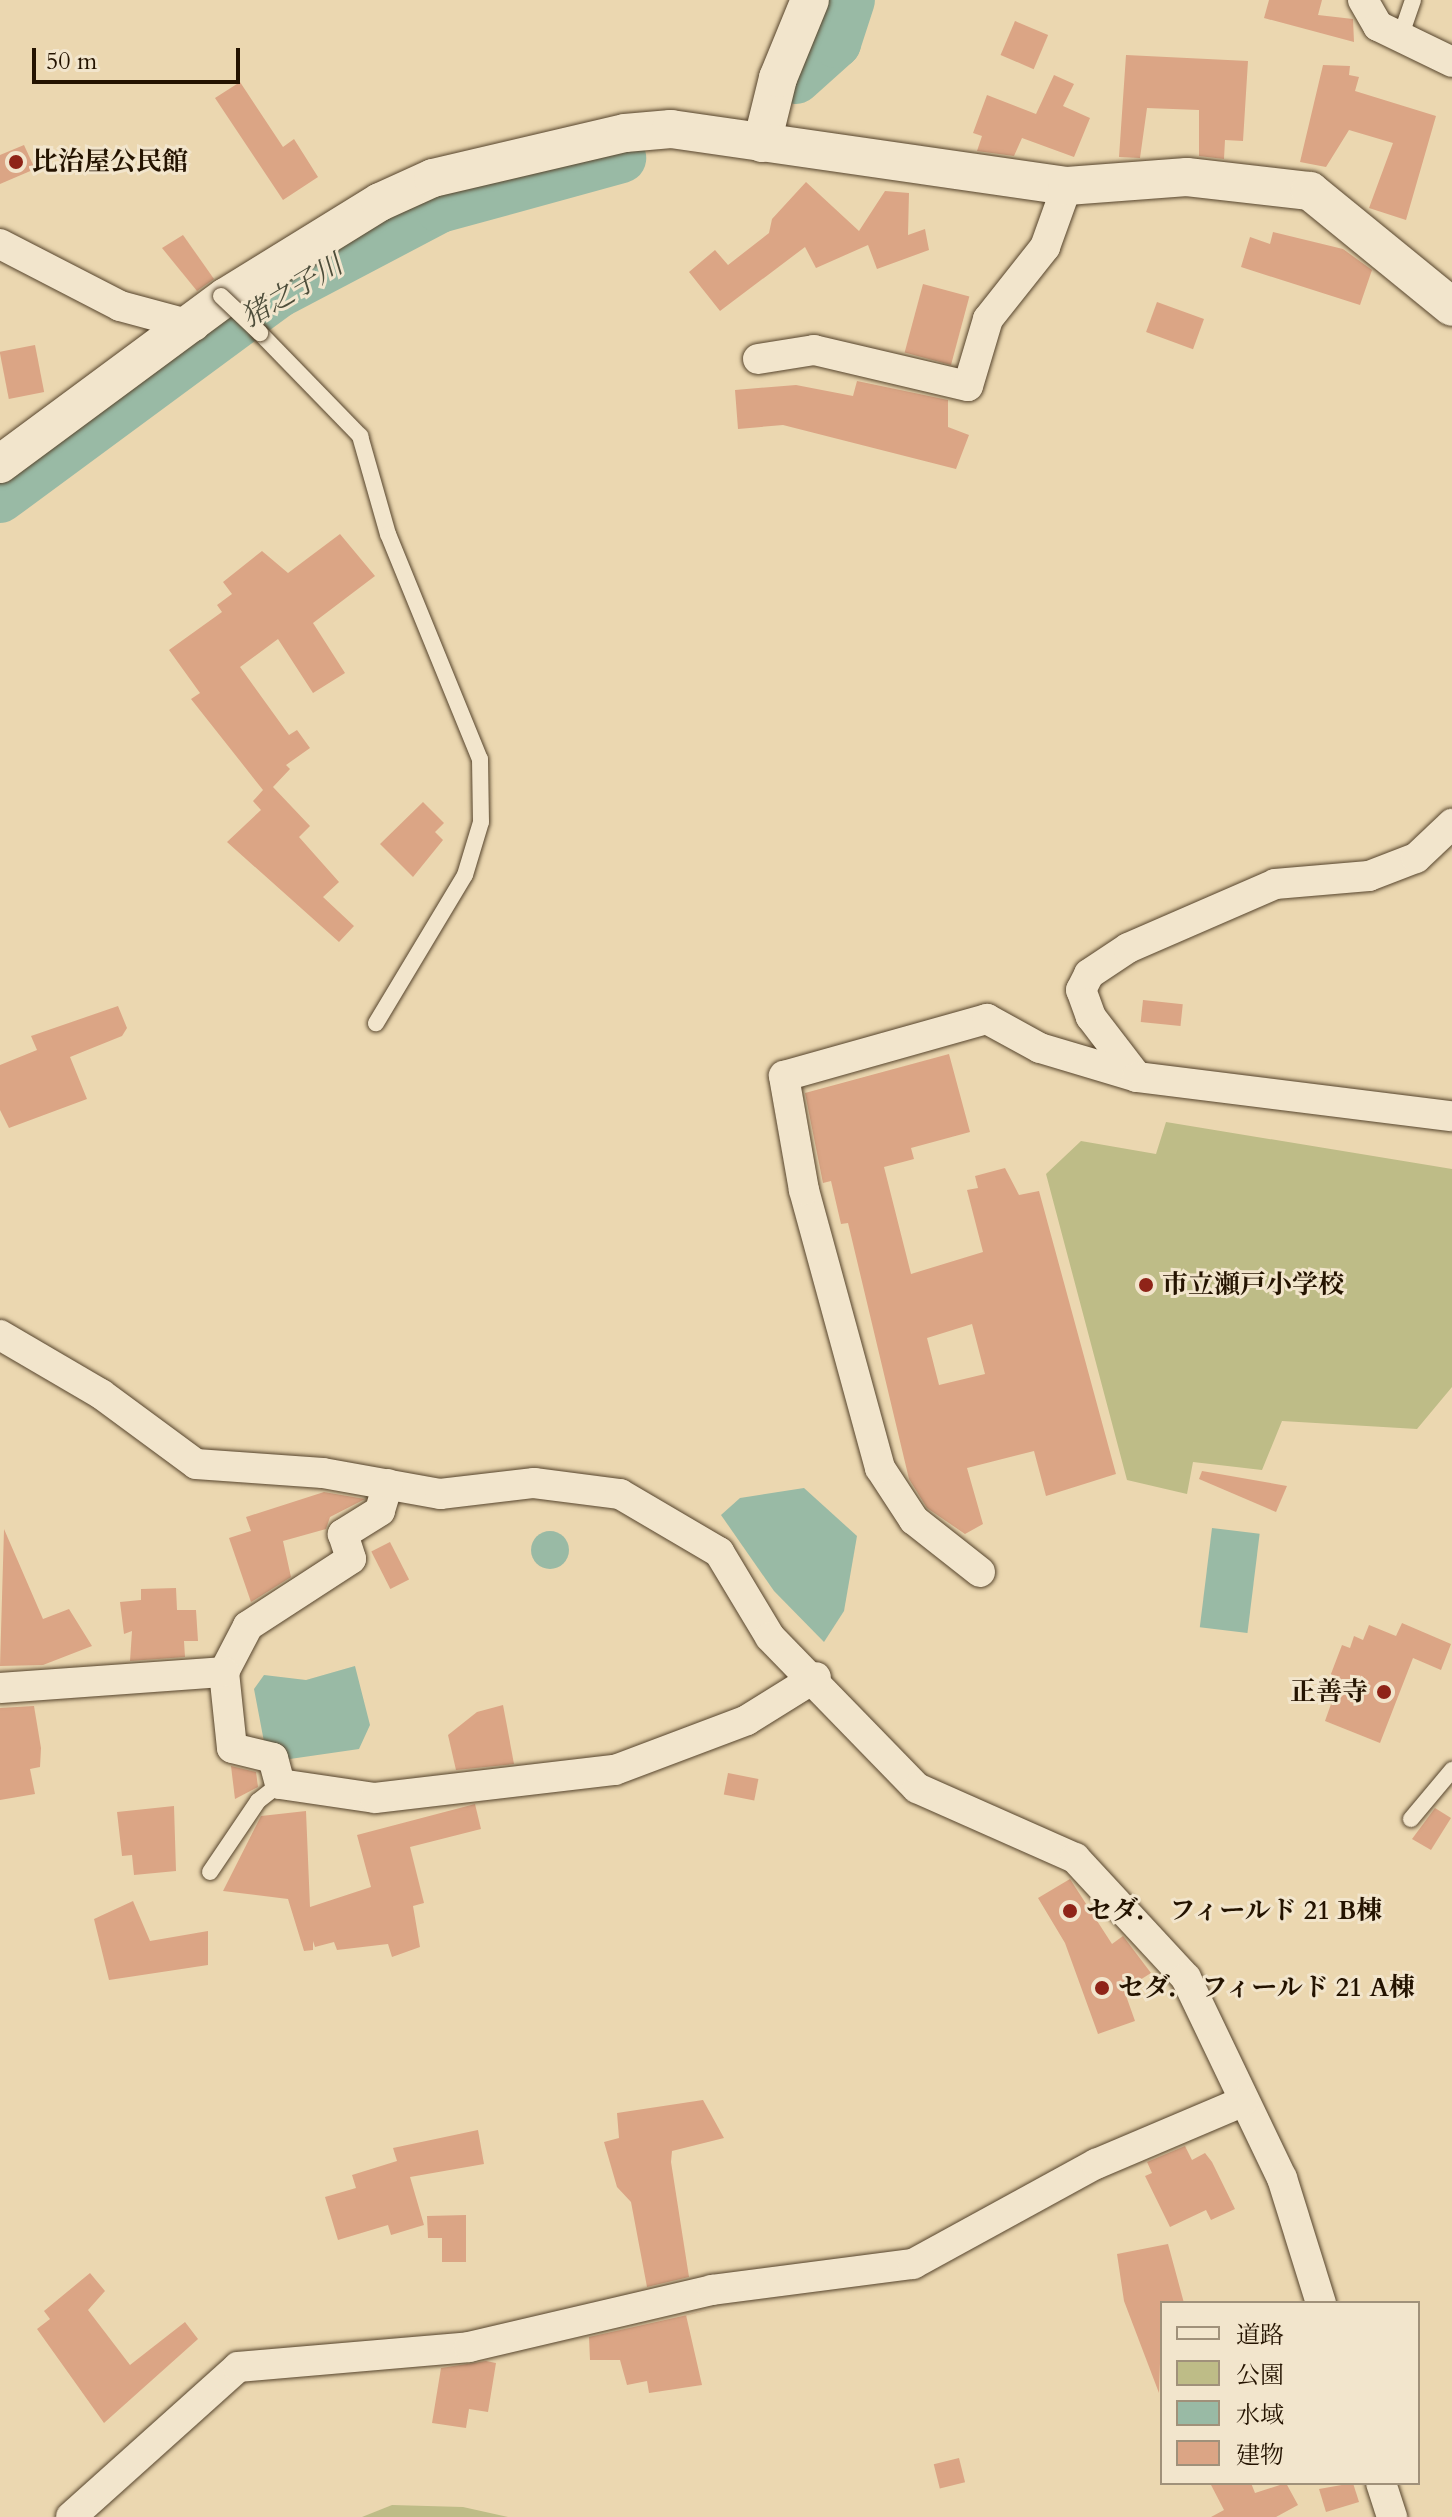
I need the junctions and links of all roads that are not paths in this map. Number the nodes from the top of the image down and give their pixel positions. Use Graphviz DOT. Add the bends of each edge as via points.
graph roads {
  1 [pos="810,0"];
  2 [pos="1363,0"];
  3 [pos="1413,0"];
  4 [pos="1402,32"];
  5 [pos="1452,62"];
  6 [pos="762,143"];
  7 [pos="1067,186"];
  8 [pos="0,244"];
  9 [pos="221,296"];
  10 [pos="1452,307"];
  11 [pos="194,326"];
  12 [pos="758,359"];
  13 [pos="0,464"];
  14 [pos="1452,824"];
  15 [pos="376,1023"];
  16 [pos="1137,1077"];
  17 [pos="1452,1116"];
  18 [pos="0,1335"];
  19 [pos="388,1484"];
  20 [pos="980,1572"];
  21 [pos="224,1672"];
  22 [pos="816,1677"];
  23 [pos="0,1688"];
  24 [pos="1452,1770"];
  25 [pos="280,1784"];
  26 [pos="1411,1819"];
  27 [pos="210,1872"];
  28 [pos="1242,2102"];
  29 [pos="1320,2301"];
  30 [pos="1382,2485"];
  31 [pos="71,2517"];
  32 [pos="1392,2517"];
  1 -- 6 [label="street" via="778,78"];
  2 -- 4 [label="street" via="1378,26"];
  3 -- 4 [label="lane"];
  4 -- 5 [label="street"];
  6 -- 7 [label="street"];
  6 -- 11 [label="street" via="671,129 625,133 433,178 354,218 226,297"];
  7 -- 10 [label="street" via="1187,177 1310,191"];
  7 -- 12 [label="street" via="1045,247 988,319 968,386 814,350"];
  8 -- 11 [label="street" via="120,306"];
  9 -- 15 [label="lane, bridge" via="360,436 388,534 480,759 481,822 465,875"];
  11 -- 13 [label="street"];
  14 -- 16 [label="street" via="1416,858 1369,876 1275,884 1128,948 1089,974 1081,990 1091,1017"];
  16 -- 17 [label="street"];
  16 -- 20 [label="street" via="1040,1048 987,1019 784,1076 808,1205 880,1468 914,1520"];
  18 -- 19 [label="street" via="101,1394 196,1464"];
  19 -- 21 [label="street" via="380,1511 343,1534 351,1559 248,1626"];
  19 -- 22 [label="street" via="440,1494 534,1483 620,1494 719,1552 770,1637"];
  21 -- 23 [label="street"];
  21 -- 25 [label="street" via="232,1748 273,1758"];
  22 -- 25 [label="street" via="747,1720 615,1770 375,1798"];
  22 -- 28 [label="street" via="917,1788 1075,1858 1127,1908 1186,1978"];
  24 -- 26 [label="lane"];
  25 -- 27 [label="lane" via="258,1801"];
  28 -- 29 [label="street" via="1282,2178"];
  28 -- 31 [label="street" via="1096,2164 913,2264 712,2290 469,2347 238,2367"];
  30 -- 32 [label="street"];
}
